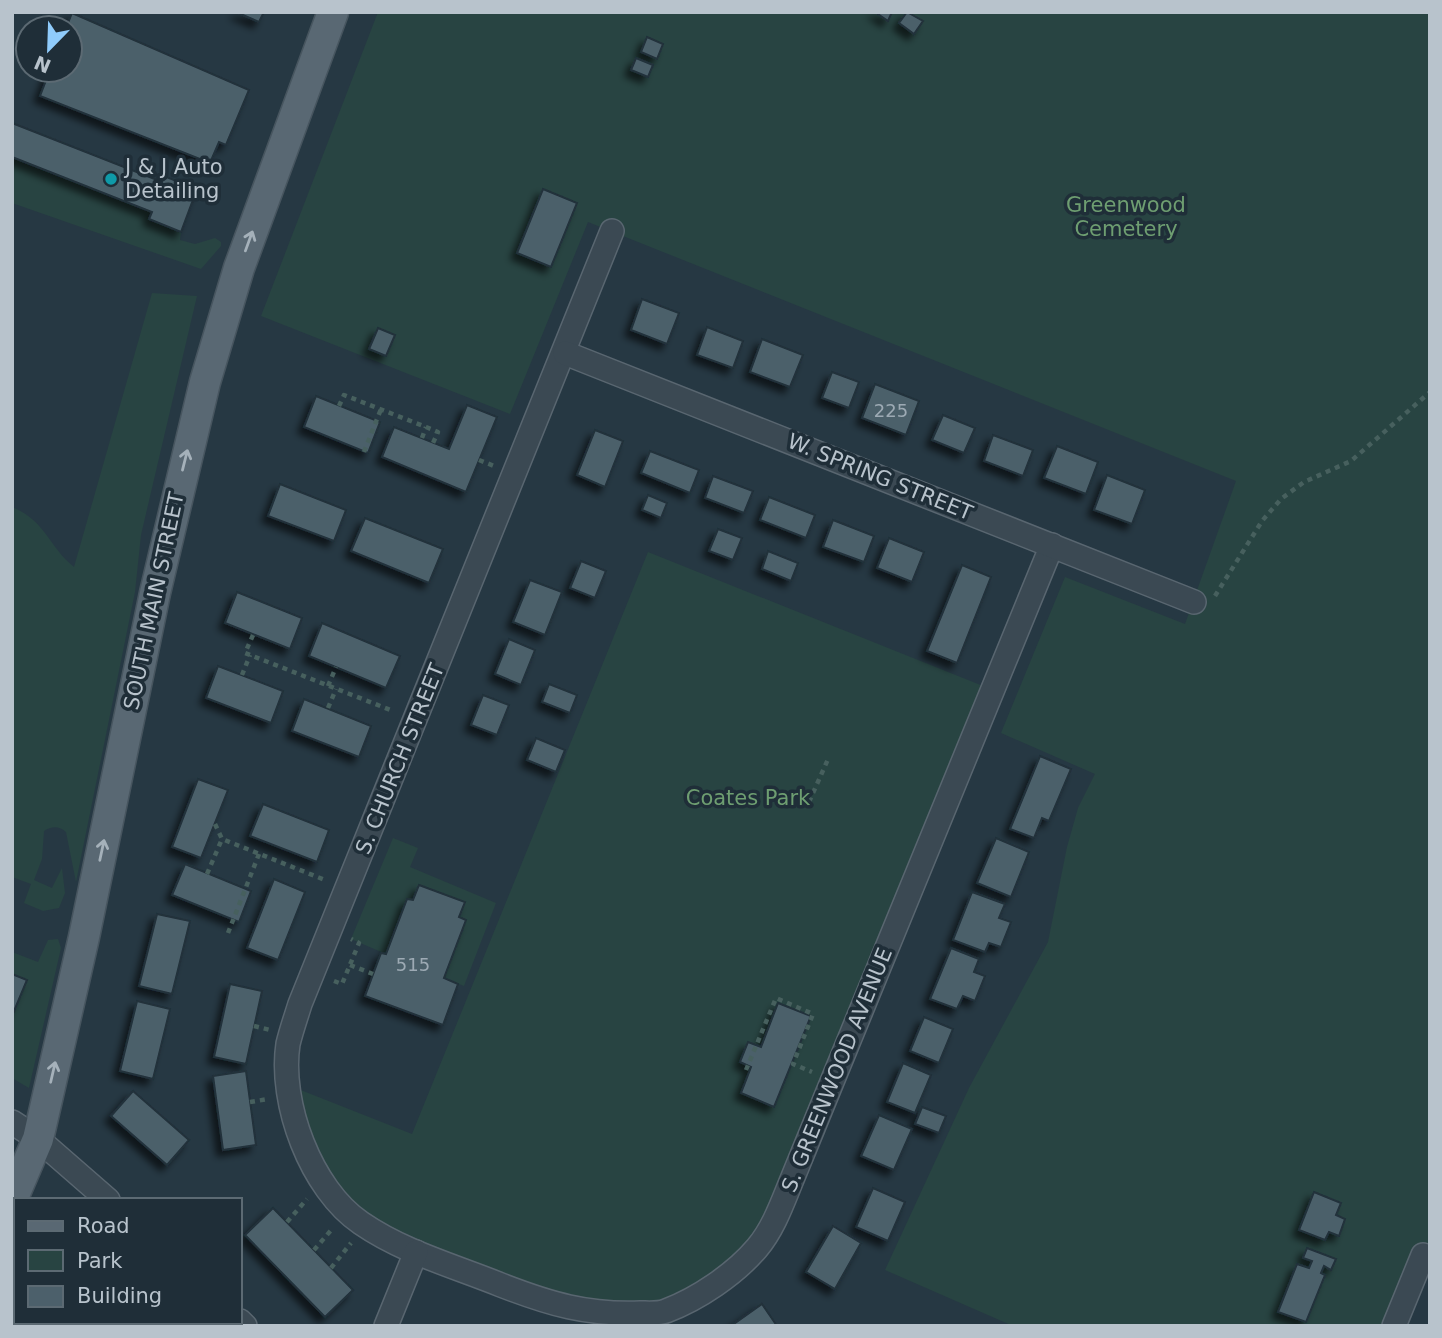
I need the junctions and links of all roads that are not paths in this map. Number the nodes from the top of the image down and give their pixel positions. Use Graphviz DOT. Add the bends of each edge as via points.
graph roads {
  1 [pos="333,12"];
  2 [pos="612,231"];
  3 [pos="565,353"];
  4 [pos="1052,545"];
  5 [pos="1203,602"];
  6 [pos="12,1122"];
  7 [pos="38,1139"];
  8 [pos="106,1198"];
  9 [pos="12,1200"];
  10 [pos="416,1252"];
  11 [pos="1423,1255"];
  12 [pos="666,1319"];
  13 [pos="386,1326"];
  14 [pos="1394,1326"];
  7 -- 1 [label="main road, SOUTH MAIN STREET, one-way" via="157,581 202,395 239,268"];
  2 -- 3 [label="street, S. CHURCH STREET"];
  3 -- 4 [label="street, W. SPRING STREET"];
  3 -- 10 [label="street, S. CHURCH STREET" via="300,1004 288,1045 292,1107 313,1165 358,1222"];
  4 -- 5 [label="street, W. SPRING STREET"];
  4 -- 12 [label="street, S. GREENWOOD AVENUE" via="776,1217 757,1247 725,1277"];
  6 -- 7 [label="street"];
  7 -- 8 [label="street"];
  7 -- 9 [label="main road, SOUTH MAIN STREET"];
  10 -- 12 [label="street, S. GREENWOOD AVENUE" via="585,1312"];
  10 -- 13 [label="street"];
  11 -- 14 [label="street"];
}
